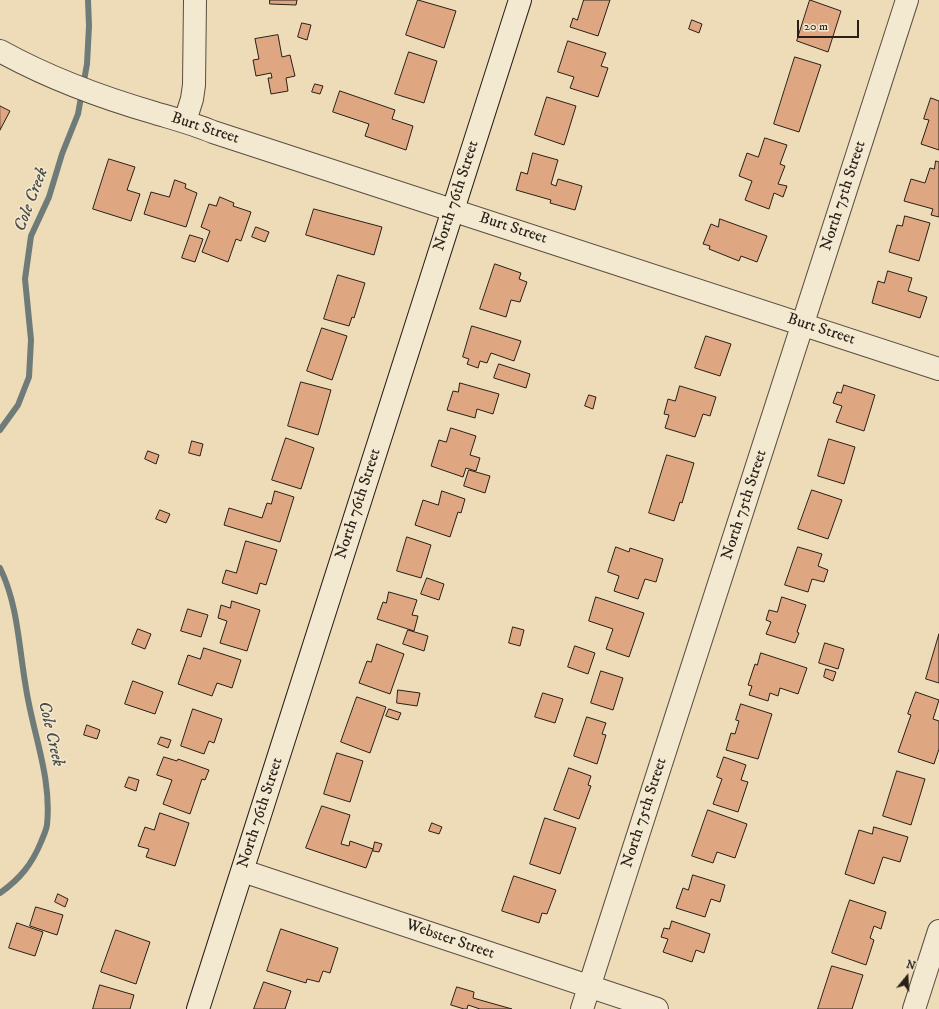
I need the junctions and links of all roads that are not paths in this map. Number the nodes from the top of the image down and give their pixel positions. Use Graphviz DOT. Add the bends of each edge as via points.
graph roads {
  1 [pos="195,0"];
  2 [pos="520,0"];
  3 [pos="907,0"];
  4 [pos="0,51"];
  5 [pos="185,121"];
  6 [pos="452,209"];
  7 [pos="803,324"];
  8 [pos="939,369"];
  9 [pos="242,871"];
  10 [pos="939,931"];
  11 [pos="589,987"];
  12 [pos="198,1009"];
  13 [pos="582,1009"];
  14 [pos="657,1009"];
  15 [pos="914,1009"];
  1 -- 5 [label="street" via="194,85"];
  2 -- 6 [label="street, North 76th Street"];
  3 -- 7 [label="street, North 75th Street"];
  4 -- 5 [label="street, Burt Street" via="51,77 154,113"];
  5 -- 6 [label="street, Burt Street"];
  6 -- 7 [label="street, Burt Street"];
  6 -- 9 [label="street, North 76th Street"];
  7 -- 8 [label="street, Burt Street"];
  7 -- 11 [label="street, North 75th Street"];
  9 -- 11 [label="street, Webster Street"];
  9 -- 12 [label="street, North 76th Street"];
  10 -- 15 [label="street"];
  11 -- 13 [label="street, North 75th Street"];
  11 -- 14 [label="street, Webster Street"];
}
